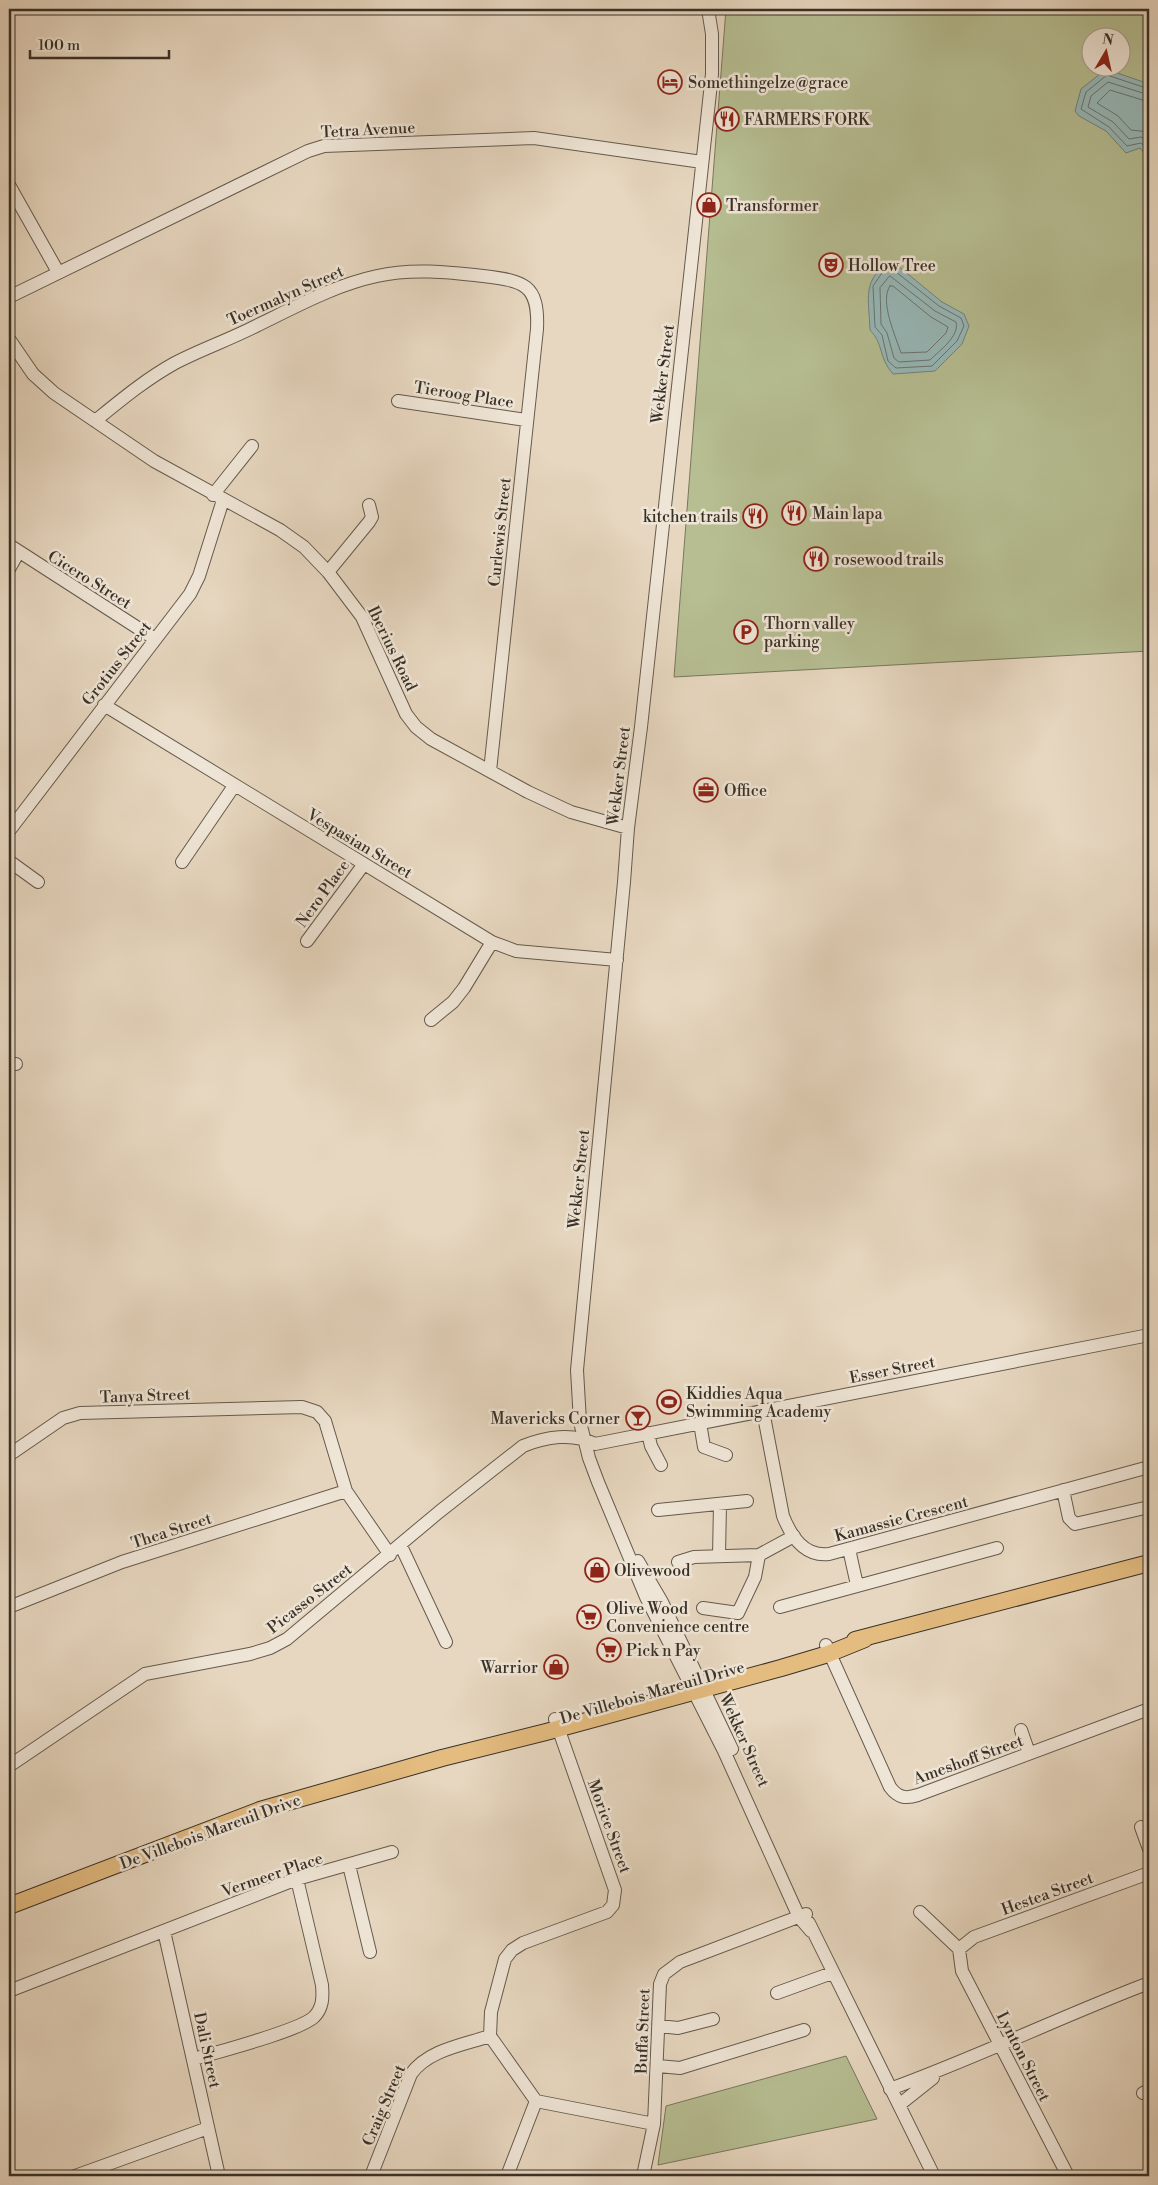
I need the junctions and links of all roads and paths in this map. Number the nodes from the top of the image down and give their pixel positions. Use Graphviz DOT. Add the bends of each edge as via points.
graph roads {
  1 [pos="708,9"];
  2 [pos="702,162"];
  3 [pos="9,185"];
  4 [pos="58,272"];
  5 [pos="9,297"];
  6 [pos="535,297"];
  7 [pos="9,339"];
  8 [pos="398,400"];
  9 [pos="526,420"];
  10 [pos="95,421"];
  11 [pos="252,446"];
  12 [pos="218,497"];
  13 [pos="369,505"];
  14 [pos="14,550"];
  15 [pos="9,569"];
  16 [pos="328,572"];
  17 [pos="155,639"];
  18 [pos="104,704"];
  19 [pos="490,771"];
  20 [pos="234,786"];
  21 [pos="628,828"];
  22 [pos="9,831"];
  23 [pos="9,861"];
  24 [pos="182,862"];
  25 [pos="364,864"];
  26 [pos="38,882"];
  27 [pos="307,941"];
  28 [pos="492,942"];
  29 [pos="617,960"];
  30 [pos="432,1020"];
  31 [pos="1149,1335"];
  32 [pos="763,1411"];
  33 [pos="700,1423"];
  34 [pos="648,1433"];
  35 [pos="583,1438"];
  36 [pos="726,1454"];
  37 [pos="9,1455"];
  38 [pos="661,1465"];
  39 [pos="1149,1467"];
  40 [pos="1063,1490"];
  41 [pos="346,1492"];
  42 [pos="747,1501"];
  43 [pos="720,1504"];
  44 [pos="1149,1507"];
  45 [pos="658,1510"];
  46 [pos="794,1536"];
  47 [pos="401,1546"];
  48 [pos="997,1548"];
  49 [pos="849,1549"];
  50 [pos="390,1555"];
  51 [pos="759,1555"];
  52 [pos="719,1556"];
  53 [pos="678,1562"];
  54 [pos="1149,1563"];
  55 [pos="858,1585"];
  56 [pos="780,1607"];
  57 [pos="9,1608"];
  58 [pos="703,1608"];
  59 [pos="446,1642"];
  60 [pos="827,1650"];
  61 [pos="696,1685"];
  62 [pos="1149,1709"];
  63 [pos="556,1724"];
  64 [pos="1021,1730"];
  65 [pos="1029,1753"];
  66 [pos="9,1766"];
  67 [pos="1141,1826"];
  68 [pos="1149,1849"];
  69 [pos="392,1852"];
  70 [pos="349,1865"];
  71 [pos="1149,1873"];
  72 [pos="297,1879"];
  73 [pos="9,1906"];
  74 [pos="920,1912"];
  75 [pos="802,1915"];
  76 [pos="164,1931"];
  77 [pos="959,1949"];
  78 [pos="370,1952"];
  79 [pos="832,1973"];
  80 [pos="1149,1983"];
  81 [pos="9,1991"];
  82 [pos="777,1993"];
  83 [pos="713,2018"];
  84 [pos="658,2026"];
  85 [pos="804,2030"];
  86 [pos="490,2036"];
  87 [pos="1001,2045"];
  88 [pos="194,2059"];
  89 [pos="658,2066"];
  90 [pos="950,2067"];
  91 [pos="890,2089"];
  92 [pos="536,2101"];
  93 [pos="898,2106"];
  94 [pos="654,2124"];
  95 [pos="208,2128"];
  96 [pos="75,2176"];
  97 [pos="219,2176"];
  98 [pos="371,2176"];
  99 [pos="507,2176"];
  100 [pos="642,2176"];
  101 [pos="934,2176"];
  102 [pos="1068,2176"];
  1 -- 2 [label="street, Wekker Street" via="713,53"];
  2 -- 4 [label="street, Tetra Avenue" via="534,138 324,146"];
  2 -- 21 [label="street, Wekker Street"];
  3 -- 4 [label="street"];
  4 -- 5 [label="street, Tetra Avenue"];
  6 -- 9 [label="street, Curlewis Street" via="538,310"];
  6 -- 10 [label="street, Toermalyn Street" via="524,286 502,278 438,271 378,275 325,292 175,363"];
  7 -- 10 [label="street, Iberius Road" via="42,384"];
  8 -- 9 [label="street, Tieroog Place"];
  9 -- 19 [label="street, Curlewis Street"];
  10 -- 12 [label="street, Iberius Road" via="154,461"];
  11 -- 12 [label="street, Grotius Street"];
  12 -- 16 [label="street, Iberius Road" via="293,538"];
  12 -- 17 [label="street, Grotius Street" via="194,587"];
  13 -- 16 [label="street" via="372,517 369,522"];
  14 -- 15 [label="street"];
  14 -- 17 [label="street, Cicero Street"];
  16 -- 19 [label="street, Iberius Road" via="362,617 406,714 416,727 447,749"];
  17 -- 18 [label="street, Grotius Street"];
  18 -- 20 [label="street, Vespasian Street"];
  18 -- 22 [label="street, Grotius Street"];
  19 -- 21 [label="street, Iberius Road" via="571,812"];
  20 -- 24 [label="street"];
  20 -- 25 [label="street, Vespasian Street"];
  21 -- 29 [label="street, Wekker Street"];
  23 -- 26 [label="street"];
  25 -- 27 [label="street, Nero Place"];
  25 -- 28 [label="street, Vespasian Street"];
  28 -- 29 [label="street, Vespasian Street" via="516,951"];
  28 -- 30 [label="street" via="464,988"];
  29 -- 35 [label="street, Wekker Street" via="576,1370"];
  31 -- 32 [label="street, Esser Street"];
  32 -- 33 [label="street, Esser Street"];
  32 -- 46 [label="street, Kamassie Crescent" via="783,1516"];
  33 -- 34 [label="street, Esser Street"];
  33 -- 36 [label="street" via="704,1447"];
  34 -- 35 [label="street, Esser Street" via="595,1444"];
  34 -- 38 [label="street"];
  35 -- 47 [label="street, Picasso Street" via="548,1439 523,1446"];
  35 -- 61 [label="street, Wekker Street" via="624,1541 652,1584"];
  37 -- 41 [label="street, Tanya Street" via="63,1418 80,1413 295,1407 311,1409 324,1421"];
  39 -- 40 [label="street, Kamassie Crescent"];
  40 -- 44 [label="street" via="1069,1518 1075,1524"];
  40 -- 49 [label="street, Kamassie Crescent"];
  41 -- 50 [label="street"];
  41 -- 57 [label="street, Thea Street" via="111,1566"];
  42 -- 43 [label="street"];
  43 -- 45 [label="street"];
  43 -- 52 [label="street"];
  46 -- 49 [label="street, Kamassie Crescent" via="805,1550 814,1554"];
  46 -- 51 [label="street"];
  47 -- 50 [label="street, Picasso Street"];
  47 -- 59 [label="street"];
  48 -- 55 [label="street"];
  49 -- 55 [label="street"];
  50 -- 66 [label="street, Picasso Street" via="278,1644 250,1654 145,1674"];
  51 -- 52 [label="street"];
  51 -- 58 [label="street" via="751,1588 738,1613"];
  52 -- 53 [label="street" via="694,1557"];
  54 -- 60 [label="main road, De Villebois Mareuil Drive"];
  55 -- 56 [label="street"];
  60 -- 61 [label="main road, De Villebois Mareuil Drive"];
  60 -- 65 [label="street, Ameshoff Street" via="896,1794 910,1797"];
  61 -- 63 [label="main road, De Villebois Mareuil Drive"];
  61 -- 75 [label="street, Wekker Street"];
  62 -- 65 [label="street, Ameshoff Street"];
  63 -- 73 [label="main road, De Villebois Mareuil Drive" via="260,1810"];
  63 -- 86 [label="street, Morice Street" via="608,1865 615,1890 614,1899 606,1912 523,1943 507,1955 491,2012"];
  64 -- 65 [label="street"];
  67 -- 68 [label="street"];
  69 -- 70 [label="street, Vermeer Place"];
  70 -- 72 [label="street, Vermeer Place"];
  70 -- 78 [label="street"];
  71 -- 77 [label="street, Hestea Street" via="974,1937"];
  72 -- 76 [label="street, Vermeer Place"];
  72 -- 88 [label="street" via="322,1985 323,1999 318,2012 308,2021 291,2028"];
  74 -- 77 [label="street"];
  75 -- 79 [label="street, Wekker Street"];
  75 -- 84 [label="street, Buffa Street" via="674,1964 660,1984"];
  76 -- 81 [label="street, Vermeer Place"];
  76 -- 88 [label="street, Dali Street"];
  77 -- 87 [label="street, Lynton Street" via="959,1965"];
  79 -- 82 [label="street"];
  79 -- 91 [label="street, Wekker Street"];
  80 -- 87 [label="street"];
  83 -- 84 [label="street" via="678,2028"];
  84 -- 89 [label="street, Buffa Street"];
  85 -- 89 [label="street" via="680,2068"];
  86 -- 92 [label="street"];
  86 -- 98 [label="street, Craig Street" via="433,2055 417,2065"];
  87 -- 90 [label="street"];
  87 -- 102 [label="street, Lynton Street"];
  88 -- 95 [label="street, Dali Street"];
  89 -- 94 [label="street, Buffa Street"];
  90 -- 91 [label="street"];
  90 -- 93 [label="street"];
  91 -- 93 [label="street, Wekker Street"];
  92 -- 94 [label="street"];
  92 -- 99 [label="street"];
  93 -- 101 [label="street, Wekker Street"];
  94 -- 100 [label="street, Buffa Street"];
  95 -- 96 [label="street"];
  95 -- 97 [label="street, Dali Street"];
}
